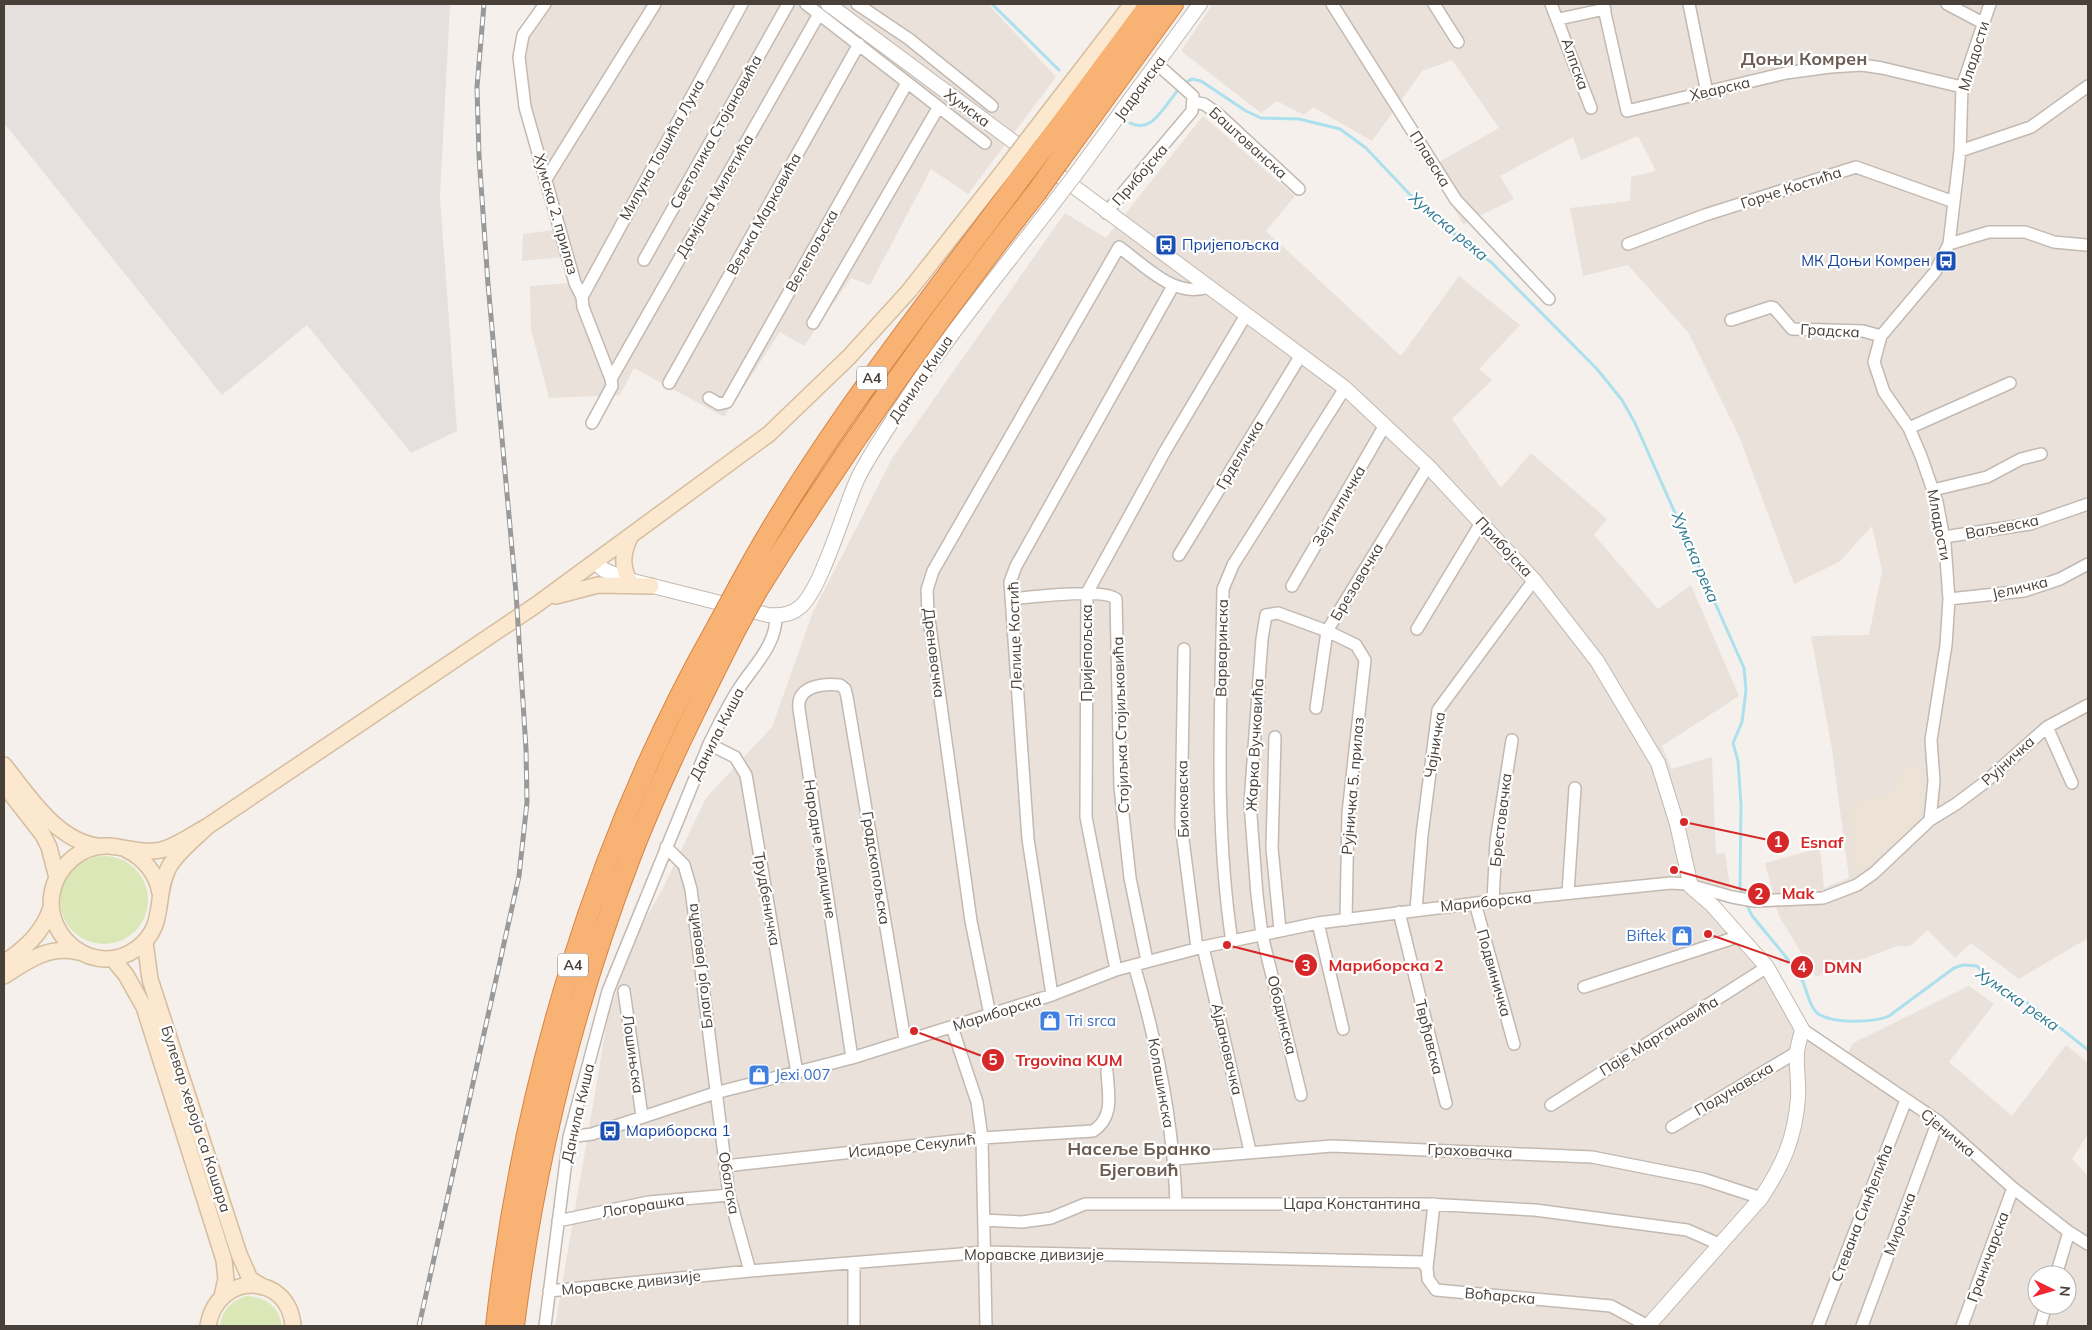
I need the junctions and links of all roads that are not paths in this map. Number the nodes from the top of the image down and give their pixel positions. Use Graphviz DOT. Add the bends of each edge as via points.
graph roads {
  1 [pos="545,4"];
  2 [pos="656,4"];
  3 [pos="742,4"];
  4 [pos="788,4"];
  5 [pos="806,4"];
  6 [pos="857,4"];
  7 [pos="1132,4"];
  8 [pos="1150,4"];
  9 [pos="1173,4"];
  10 [pos="1200,4"];
  11 [pos="1332,4"];
  12 [pos="1434,4"];
  13 [pos="1551,4"];
  14 [pos="1689,4"];
  15 [pos="1946,4"];
  16 [pos="1990,4"];
  17 [pos="1604,6"];
  18 [pos="823,9"];
  19 [pos="1558,19"];
  20 [pos="1983,23"];
  21 [pos="1458,42"];
  22 [pos="859,44"];
  23 [pos="1158,64"];
  24 [pos="907,83"];
  25 [pos="2088,86"];
  26 [pos="1962,87"];
  27 [pos="1707,93"];
  28 [pos="1194,102"];
  29 [pos="992,106"];
  30 [pos="938,108"];
  31 [pos="1591,108"];
  32 [pos="1038,141"];
  33 [pos="985,143"];
  34 [pos="1960,151"];
  35 [pos="1078,171"];
  36 [pos="1012,175"];
  37 [pos="546,179"];
  38 [pos="1299,190"];
  39 [pos="1954,202"];
  40 [pos="1106,213"];
  41 [pos="1628,244"];
  42 [pos="1949,244"];
  43 [pos="2086,245"];
  44 [pos="644,260"];
  45 [pos="1173,286"];
  46 [pos="1208,287"];
  47 [pos="582,297"];
  48 [pos="1548,299"];
  49 [pos="1246,315"];
  50 [pos="1731,320"];
  51 [pos="814,323"];
  52 [pos="1881,336"];
  53 [pos="1301,355"];
  54 [pos="611,379"];
  55 [pos="2010,383"];
  56 [pos="669,384"];
  57 [pos="1345,388"];
  58 [pos="709,398"];
  59 [pos="592,423"];
  60 [pos="1385,426"];
  61 [pos="1909,428"];
  62 [pos="2041,454"];
  63 [pos="1428,466"];
  64 [pos="1933,490"];
  65 [pos="2088,504"];
  66 [pos="1481,523"];
  67 [pos="630,537"];
  68 [pos="1944,538"];
  69 [pos="1179,556"];
  70 [pos="595,562"];
  71 [pos="2088,564"];
  72 [pos="629,580"];
  73 [pos="1534,580"];
  74 [pos="652,586"];
  75 [pos="1292,586"];
  76 [pos="748,588"];
  77 [pos="1087,593"];
  78 [pos="1011,599"];
  79 [pos="1949,599"];
  80 [pos="536,605"];
  81 [pos="776,615"];
  82 [pos="727,627"];
  83 [pos="1417,630"];
  84 [pos="1327,631"];
  85 [pos="1184,649"];
  86 [pos="847,697"];
  87 [pos="2088,705"];
  88 [pos="1316,708"];
  89 [pos="2047,726"];
  90 [pos="1275,737"];
  91 [pos="1512,740"];
  92 [pos="709,744"];
  93 [pos="4,765"];
  94 [pos="2072,782"];
  95 [pos="4,785"];
  96 [pos="1575,788"];
  97 [pos="1930,820"];
  98 [pos="208,826"];
  99 [pos="99,846"];
  100 [pos="666,847"];
  101 [pos="126,849"];
  102 [pos="57,878"];
  103 [pos="1691,887"];
  104 [pos="1568,893"];
  105 [pos="161,901"];
  106 [pos="1493,901"];
  107 [pos="1475,903"];
  108 [pos="51,908"];
  109 [pos="1416,910"];
  110 [pos="1400,912"];
  111 [pos="1346,920"];
  112 [pos="1318,923"];
  113 [pos="1280,930"];
  114 [pos="1262,935"];
  115 [pos="1740,936"];
  116 [pos="145,942"];
  117 [pos="1232,942"];
  118 [pos="1200,948"];
  119 [pos="78,952"];
  120 [pos="113,959"];
  121 [pos="1146,961"];
  122 [pos="4,963"];
  123 [pos="1134,965"];
  124 [pos="1767,967"];
  125 [pos="1116,970"];
  126 [pos="4,976"];
  127 [pos="1584,988"];
  128 [pos="624,991"];
  129 [pos="1052,995"];
  130 [pos="990,1015"];
  131 [pos="952,1027"];
  132 [pos="1343,1029"];
  133 [pos="1802,1029"];
  134 [pos="905,1040"];
  135 [pos="1514,1044"];
  136 [pos="1797,1052"];
  137 [pos="852,1058"];
  138 [pos="1107,1071"];
  139 [pos="797,1073"];
  140 [pos="716,1094"];
  141 [pos="1301,1095"];
  142 [pos="1906,1100"];
  143 [pos="1446,1103"];
  144 [pos="1550,1105"];
  145 [pos="642,1116"];
  146 [pos="1938,1121"];
  147 [pos="1672,1127"];
  148 [pos="569,1137"];
  149 [pos="982,1138"];
  150 [pos="1250,1151"];
  151 [pos="1175,1159"];
  152 [pos="725,1166"];
  153 [pos="2013,1188"];
  154 [pos="728,1195"];
  155 [pos="1761,1198"];
  156 [pos="1176,1202"];
  157 [pos="1434,1204"];
  158 [pos="984,1220"];
  159 [pos="558,1221"];
  160 [pos="2069,1232"];
  161 [pos="1719,1244"];
  162 [pos="2088,1244"];
  163 [pos="985,1252"];
  164 [pos="854,1262"];
  165 [pos="2059,1265"];
  166 [pos="1428,1268"];
  167 [pos="750,1271"];
  168 [pos="263,1287"];
  169 [pos="549,1291"];
  170 [pos="222,1296"];
  171 [pos="208,1326"];
  172 [pos="293,1326"];
  173 [pos="496,1326"];
  174 [pos="514,1326"];
  175 [pos="545,1326"];
  176 [pos="854,1326"];
  177 [pos="986,1326"];
  178 [pos="1648,1326"];
  179 [pos="1818,1326"];
  180 [pos="1862,1326"];
  181 [pos="1962,1326"];
  1 -- 37 [label="street, Хумска 2. прилаз" via="523,36 518,57 525,107"];
  2 -- 37 [label="street"];
  3 -- 47 [label="street, Милуна Тошића Луна"];
  4 -- 44 [label="street, Светолика Стојановића"];
  5 -- 18 [label="street, Хумска"];
  6 -- 29 [label="street, Хумска" via="909,39"];
  7 -- 32 [label="main road"];
  8 -- 32 [label="highway, A4"];
  9 -- 76 [label="highway, A4, bridge" via="1036,193 975,270"];
  10 -- 23 [label="street, Јадранска"];
  11 -- 48 [label="street, Плавска" via="1456,200"];
  12 -- 21 [label="street"];
  13 -- 19 [label="street, Алпска"];
  14 -- 27 [label="street"];
  15 -- 20 [label="street"];
  16 -- 20 [label="street, Младости"];
  17 -- 19 [label="street, Алпска"];
  17 -- 27 [label="street, Хварска" via="1627,111"];
  18 -- 22 [label="street, Хумска"];
  18 -- 40 [label="street, Хумска"];
  18 -- 54 [label="street, Дамјана Милетића"];
  19 -- 31 [label="street, Алпска"];
  20 -- 26 [label="street, Младости"];
  22 -- 24 [label="street, Хумска"];
  22 -- 56 [label="street, Вељка Марковића"];
  23 -- 28 [label="street" via="1188,91"];
  23 -- 35 [label="street, Јадранска"];
  24 -- 30 [label="street, Хумска"];
  24 -- 58 [label="street, Велепољска" via="727,402 719,404"];
  25 -- 34 [label="street" via="2030,127"];
  26 -- 27 [label="street, Хварска" via="1862,65 1786,74"];
  26 -- 34 [label="street, Младости"];
  28 -- 38 [label="street, Баштованска" via="1217,112"];
  28 -- 40 [label="street, Прибојска" via="1190,117"];
  30 -- 33 [label="street, Хумска"];
  30 -- 51 [label="street, Хумска"];
  32 -- 36 [label="highway, A4, bridge"];
  34 -- 39 [label="street, Младости"];
  35 -- 81 [label="street, Данила Киша, bridge" via="942,346 875,448 848,500 809,597 794,612"];
  36 -- 67 [label="main road" via="824,382 768,434"];
  36 -- 76 [label="highway, A4" via="834,431 776,522"];
  37 -- 47 [label="street, Хумска 2. прилаз" via="575,283"];
  39 -- 41 [label="street, Горче Костића" via="1856,167 1705,215"];
  39 -- 42 [label="street, Младости"];
  40 -- 46 [label="street, Прибојска"];
  42 -- 43 [label="street" via="1989,232 2025,232 2054,242"];
  42 -- 52 [label="street, Младости" via="1935,272"];
  45 -- 46 [label="street" via="1195,290"];
  45 -- 78 [label="street, Лелице Костић" via="1016,566 1010,582"];
  45 -- 130 [label="street, Дреновачка" via="1119,247 933,571 927,590 971,921"];
  46 -- 49 [label="street, Прибојска"];
  47 -- 54 [label="street, Хумска 2. прилаз"];
  49 -- 53 [label="street, Прибојска"];
  49 -- 77 [label="street, Пријепољска" via="1165,451"];
  50 -- 52 [label="street, Градска" via="1771,307 1792,329 1863,331"];
  52 -- 61 [label="street, Младости" via="1874,362 1884,392"];
  53 -- 57 [label="street, Прибојска"];
  53 -- 69 [label="street, Грделичка"];
  54 -- 59 [label="street" via="612,386"];
  55 -- 61 [label="street"];
  57 -- 60 [label="street, Прибојска"];
  57 -- 117 [label="street, Варваринска" via="1233,565 1223,589 1219,798 1222,864"];
  60 -- 63 [label="street, Прибојска"];
  60 -- 75 [label="street, Зејтинличка"];
  61 -- 64 [label="street, Младости"];
  62 -- 64 [label="street" via="2021,459 1986,477"];
  63 -- 66 [label="street, Прибојска"];
  63 -- 84 [label="street, Брезовачка"];
  64 -- 68 [label="street, Младости"];
  65 -- 68 [label="street, Ваљевска" via="2030,524"];
  66 -- 73 [label="street, Прибојска"];
  66 -- 83 [label="street"];
  67 -- 70 [label="main road"];
  67 -- 72 [label="main road" via="623,556"];
  68 -- 79 [label="street, Младости"];
  70 -- 72 [label="street" via="604,570"];
  70 -- 80 [label="main road"];
  71 -- 79 [label="street, Јеличка" via="2060,579 2024,590"];
  72 -- 74 [label="street"];
  73 -- 103 [label="street, Прибојска" via="1596,661 1658,763 1677,824"];
  73 -- 109 [label="street, Чајничка" via="1438,710"];
  74 -- 80 [label="main road" via="598,585"];
  74 -- 81 [label="street"];
  76 -- 82 [label="highway, A4, bridge"];
  77 -- 78 [label="street"];
  77 -- 121 [label="street, Стојиљка Стојиљковића" via="1111,595 1118,606 1120,787 1130,878"];
  77 -- 125 [label="street, Пријепољска" via="1086,816"];
  78 -- 129 [label="street, Лелице Костић" via="1028,839"];
  79 -- 97 [label="street, Младости" via="1946,645 1931,740 1934,781"];
  80 -- 98 [label="main road"];
  81 -- 92 [label="street, Данила Киша" via="772,642 729,705"];
  82 -- 173 [label="highway, A4" via="687,682 643,777 577,951 549,1047 526,1145 507,1243"];
  82 -- 174 [label="highway, A4" via="630,858 571,1036 527,1235"];
  84 -- 88 [label="street, Брезовачка"];
  84 -- 111 [label="street, Рујничка 5. прилаз" via="1356,645 1366,660 1348,813"];
  84 -- 114 [label="street, Жарка Вучковића" via="1278,613 1266,615 1250,804"];
  85 -- 118 [label="street, Биоковска" via="1181,824"];
  86 -- 134 [label="street, Градскопољска"];
  86 -- 137 [label="street, Народне медицине" via="840,685 818,686 805,691 798,704"];
  87 -- 89 [label="street, Рујничка"];
  89 -- 94 [label="street"];
  89 -- 97 [label="street, Рујничка" via="1984,783"];
  90 -- 113 [label="street" via="1272,848"];
  91 -- 106 [label="street, Брестовачка" via="1496,841"];
  92 -- 100 [label="street, Данила Киша"];
  92 -- 139 [label="street, Трудбеничка" via="735,757 746,775"];
  93 -- 99 [label="main road" via="59,829 84,844"];
  95 -- 102 [label="main road" via="43,835"];
  96 -- 104 [label="street"];
  97 -- 103 [label="street" via="1874,873 1857,885 1823,898 1754,901"];
  98 -- 101 [label="main road" via="162,850"];
  98 -- 105 [label="main road" via="174,860 166,874"];
  99 -- 101 [label="main road"];
  99 -- 102 [label="main road" via="71,859"];
  100 -- 140 [label="street, Благоја Јововића" via="684,865 691,889"];
  100 -- 148 [label="street, Данила Киша" via="608,991"];
  101 -- 105 [label="main road" via="140,858 155,875"];
  102 -- 108 [label="main road"];
  103 -- 104 [label="street, Мариборска" via="1671,883"];
  103 -- 115 [label="street"];
  104 -- 106 [label="street, Мариборска"];
  105 -- 116 [label="main road" via="156,924"];
  106 -- 107 [label="street, Мариборска"];
  107 -- 109 [label="street, Мариборска"];
  107 -- 135 [label="street, Подвиничка"];
  108 -- 119 [label="main road" via="58,932"];
  108 -- 122 [label="main road" via="35,938"];
  109 -- 110 [label="street, Мариборска"];
  110 -- 111 [label="street, Мариборска"];
  110 -- 143 [label="street, Тврђавска"];
  111 -- 112 [label="street, Мариборска"];
  112 -- 113 [label="street, Мариборска"];
  112 -- 132 [label="street"];
  113 -- 114 [label="street, Мариборска"];
  114 -- 117 [label="street, Мариборска"];
  114 -- 141 [label="street, Ободинска"];
  115 -- 124 [label="street"];
  115 -- 127 [label="street"];
  116 -- 120 [label="main road" via="128,954"];
  116 -- 168 [label="main road, Булевар хероја са Кошара" via="150,979 239,1254 250,1280"];
  117 -- 118 [label="street, Мариборска"];
  118 -- 121 [label="street, Мариборска"];
  118 -- 150 [label="street, Ајдановачка"];
  119 -- 120 [label="main road"];
  119 -- 126 [label="main road" via="45,953"];
  120 -- 170 [label="main road, Булевар хероја са Кошара" via="144,1007 224,1260 226,1280"];
  121 -- 123 [label="street, Мариборска"];
  123 -- 125 [label="street, Мариборска"];
  123 -- 151 [label="street, Колашинска" via="1156,1048"];
  124 -- 133 [label="street"];
  124 -- 144 [label="street, Паје Маргановића"];
  125 -- 129 [label="street, Мариборска"];
  128 -- 145 [label="street, Лошињска"];
  129 -- 130 [label="street, Мариборска"];
  130 -- 131 [label="street, Мариборска"];
  131 -- 134 [label="street, Мариборска"];
  131 -- 149 [label="street" via="977,1102"];
  133 -- 136 [label="street"];
  133 -- 142 [label="street, Сјеничка"];
  134 -- 137 [label="street, Мариборска"];
  136 -- 147 [label="street, Подунавска"];
  136 -- 155 [label="street" via="1798,1098 1788,1152"];
  137 -- 139 [label="street, Мариборска"];
  138 -- 149 [label="street, Исидоре Секулић" via="1109,1105 1106,1118 1098,1127 1084,1132"];
  139 -- 140 [label="street, Мариборска"];
  140 -- 145 [label="street, Мариборска"];
  140 -- 152 [label="street, Обалска"];
  142 -- 146 [label="street, Сјеничка"];
  142 -- 179 [label="street, Стевана Синђелића"];
  145 -- 148 [label="street, Мариборска" via="592,1134"];
  146 -- 153 [label="street, Сјеничка"];
  146 -- 180 [label="street, Мирочка"];
  148 -- 159 [label="street, Данила Киша"];
  149 -- 152 [label="street, Исидоре Секулић"];
  149 -- 158 [label="street"];
  150 -- 151 [label="street, Граховачка"];
  150 -- 155 [label="street, Граховачка" via="1332,1146 1592,1157 1703,1179"];
  151 -- 156 [label="street, Колашинска"];
  152 -- 154 [label="street, Обалска"];
  153 -- 160 [label="street, Сјеничка"];
  153 -- 181 [label="street, Граничарска"];
  154 -- 159 [label="street, Логорашка" via="649,1202"];
  154 -- 167 [label="street, Обалска"];
  155 -- 161 [label="street"];
  156 -- 157 [label="street, Цара Константина"];
  156 -- 158 [label="street, Цара Константина" via="1086,1204 1051,1218 1022,1222"];
  157 -- 161 [label="street, Цара Константина" via="1535,1210 1618,1220 1687,1230"];
  157 -- 166 [label="street, Воћарска"];
  158 -- 163 [label="street"];
  159 -- 169 [label="street, Данила Киша"];
  160 -- 162 [label="street, Сјеничка"];
  160 -- 165 [label="street"];
  161 -- 178 [label="street"];
  163 -- 164 [label="street, Моравске дивизије"];
  163 -- 166 [label="street, Моравске дивизије" via="1422,1262"];
  163 -- 177 [label="street"];
  164 -- 167 [label="street, Моравске дивизије"];
  164 -- 176 [label="street"];
  166 -- 178 [label="street, Воћарска" via="1428,1279 1436,1290 1611,1306"];
  167 -- 169 [label="street, Моравске дивизије"];
  168 -- 170 [label="main road" via="242,1286"];
  168 -- 172 [label="main road, Булевар хероја са Кошара" via="285,1303"];
  169 -- 175 [label="street, Данила Киша"];
  170 -- 171 [label="main road, Булевар хероја са Кошара" via="215,1305"];
}
